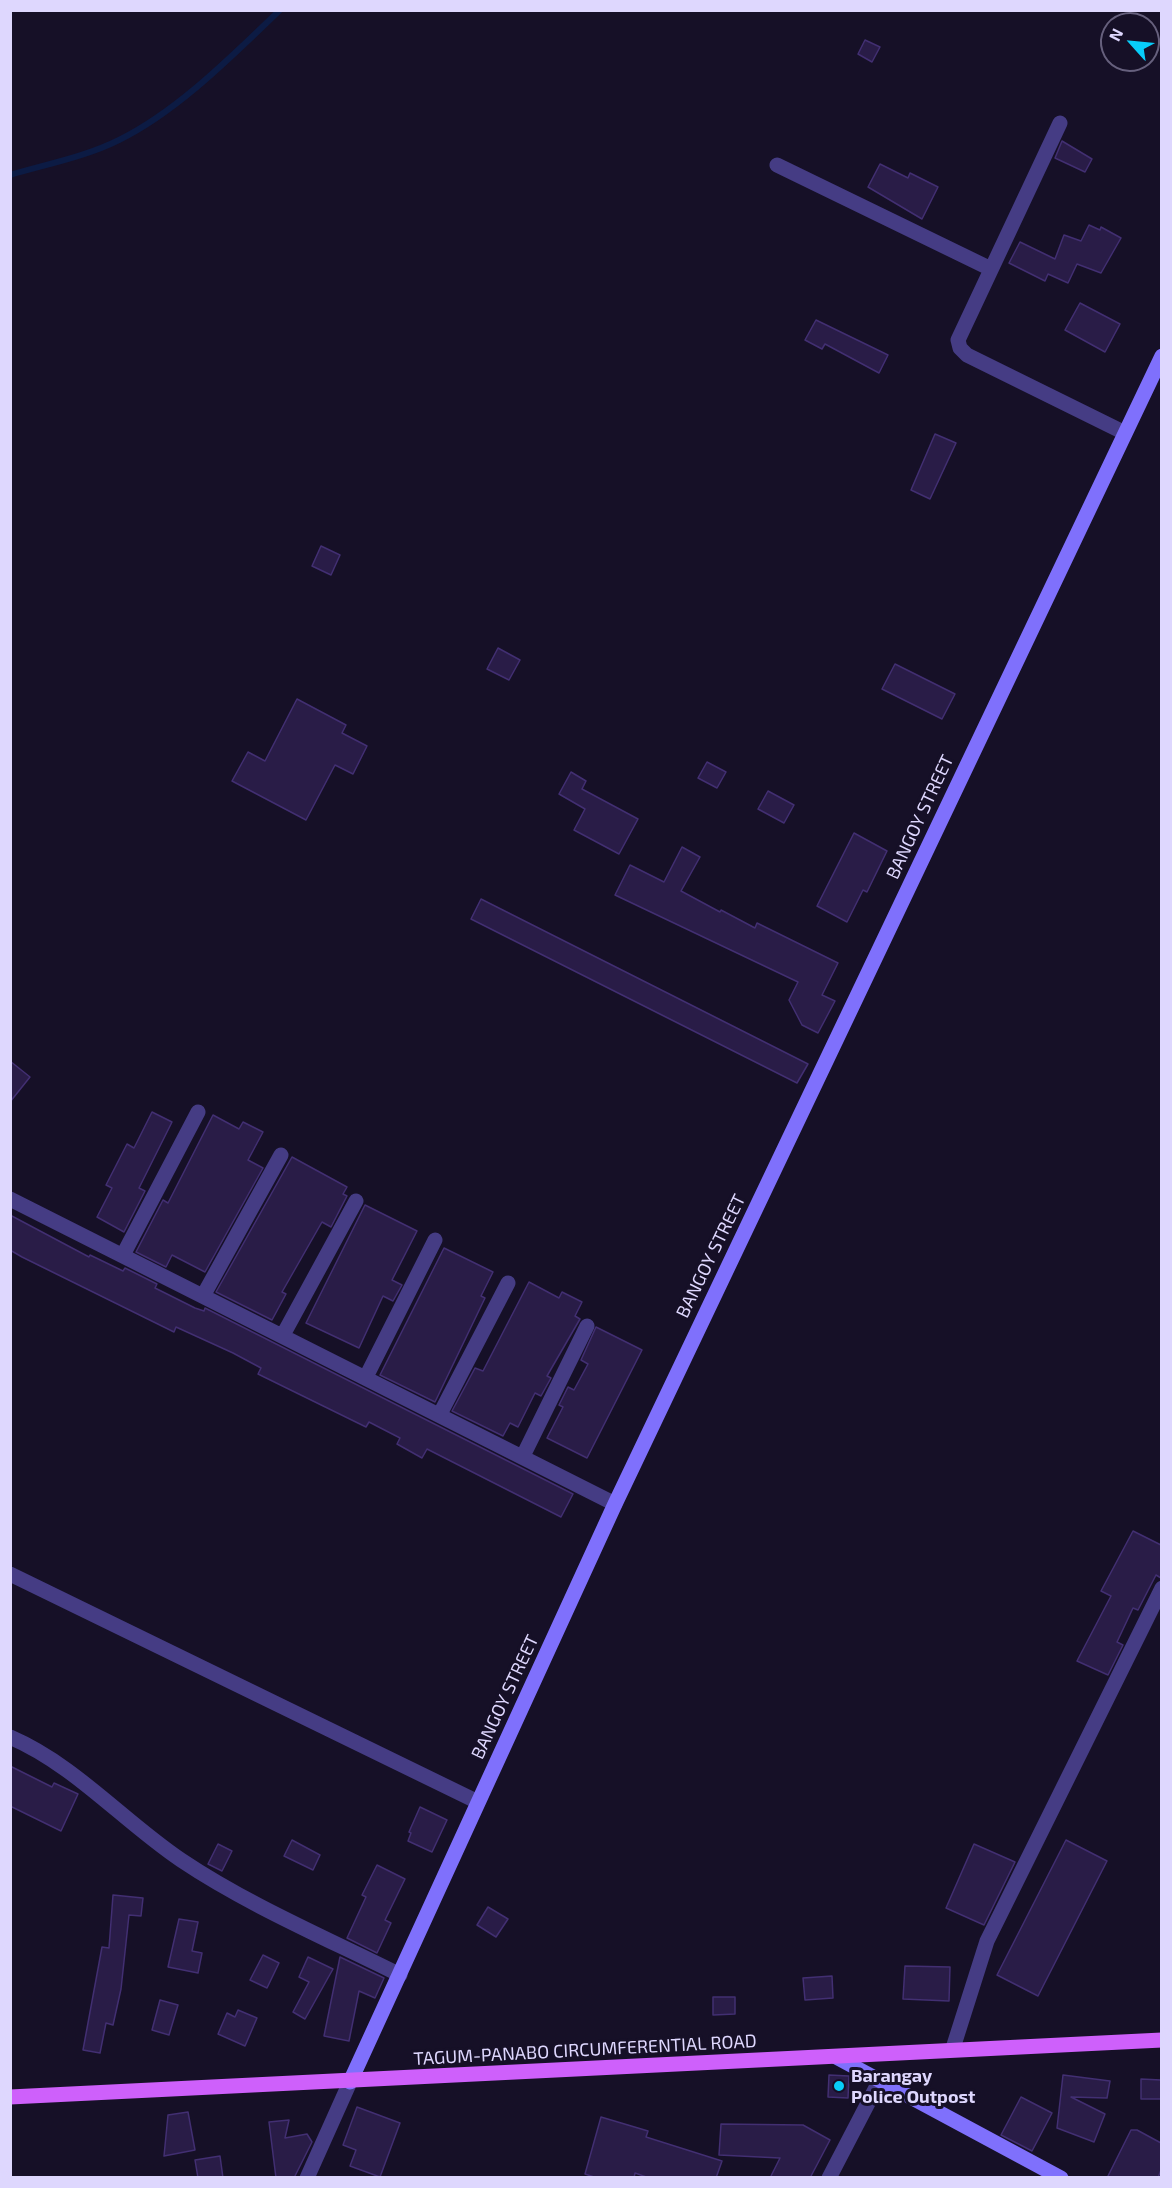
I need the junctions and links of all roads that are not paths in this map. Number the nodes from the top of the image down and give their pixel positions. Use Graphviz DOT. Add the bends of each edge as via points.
graph roads {
  1 [pos="1060,123"];
  2 [pos="777,165"];
  3 [pos="991,268"];
  4 [pos="1161,356"];
  5 [pos="1125,433"];
  6 [pos="198,1112"];
  7 [pos="280,1155"];
  8 [pos="10,1199"];
  9 [pos="356,1201"];
  10 [pos="435,1239"];
  11 [pos="123,1255"];
  12 [pos="508,1283"];
  13 [pos="203,1296"];
  14 [pos="587,1326"];
  15 [pos="283,1335"];
  16 [pos="366,1377"];
  17 [pos="440,1414"];
  18 [pos="523,1456"];
  19 [pos="615,1504"];
  20 [pos="10,1574"];
  21 [pos="1161,1588"];
  22 [pos="10,1737"];
  23 [pos="478,1802"];
  24 [pos="400,1975"];
  25 [pos="1161,2040"];
  26 [pos="953,2048"];
  27 [pos="837,2057"];
  28 [pos="880,2080"];
  29 [pos="350,2082"];
  30 [pos="10,2097"];
  31 [pos="307,2178"];
  32 [pos="829,2178"];
  33 [pos="1061,2178"];
  1 -- 3 [label="street"];
  2 -- 3 [label="street"];
  3 -- 5 [label="street" via="958,340 960,348 967,355"];
  4 -- 5 [label="main road, BANGOY STREET"];
  5 -- 19 [label="main road, BANGOY STREET"];
  6 -- 11 [label="street"];
  7 -- 13 [label="street"];
  8 -- 11 [label="street"];
  9 -- 15 [label="street"];
  10 -- 16 [label="street"];
  11 -- 13 [label="street"];
  12 -- 17 [label="street"];
  13 -- 15 [label="street"];
  14 -- 18 [label="street"];
  15 -- 16 [label="street"];
  16 -- 17 [label="street"];
  17 -- 18 [label="street"];
  18 -- 19 [label="street"];
  19 -- 23 [label="main road, BANGOY STREET"];
  20 -- 23 [label="street"];
  21 -- 26 [label="street" via="987,1941"];
  22 -- 24 [label="street" via="56,1761 181,1860"];
  23 -- 24 [label="main road, BANGOY STREET"];
  24 -- 29 [label="main road, BANGOY STREET"];
  25 -- 26 [label="main road, TAGUM-PANABO CIRCUMFERENTIAL ROAD"];
  26 -- 27 [label="main road, TAGUM-PANABO CIRCUMFERENTIAL ROAD"];
  27 -- 28 [label="main road"];
  27 -- 29 [label="main road, TAGUM-PANABO CIRCUMFERENTIAL ROAD"];
  28 -- 32 [label="street"];
  28 -- 33 [label="main road"];
  29 -- 30 [label="main road, TAGUM-PANABO CIRCUMFERENTIAL ROAD"];
  29 -- 31 [label="street, BANGOY STREET"];
}
